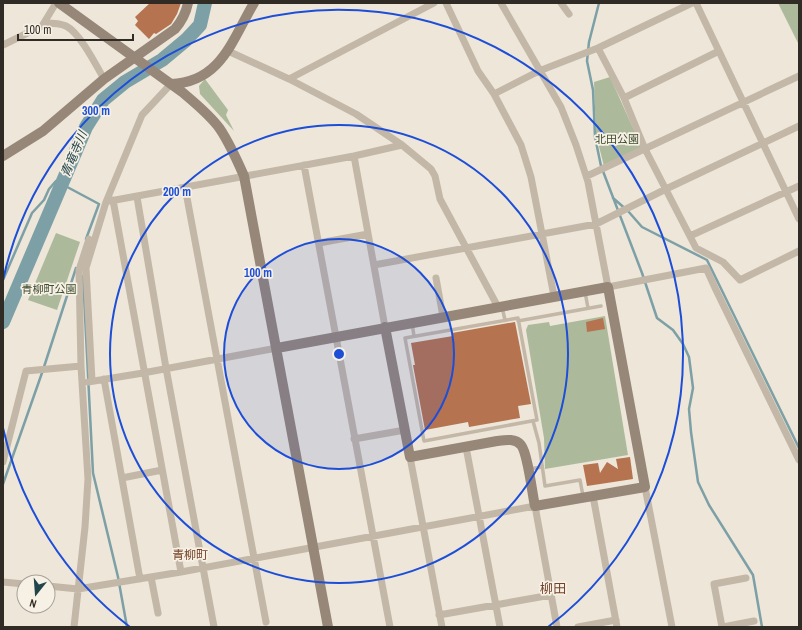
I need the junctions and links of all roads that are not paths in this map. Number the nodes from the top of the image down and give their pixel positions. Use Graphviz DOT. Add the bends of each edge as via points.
graph roads {
  1 [pos="56,3"];
  2 [pos="59,3"];
  3 [pos="188,3"];
  4 [pos="254,3"];
  5 [pos="434,3"];
  6 [pos="446,3"];
  7 [pos="501,3"];
  8 [pos="562,3"];
  9 [pos="692,3"];
  10 [pos="696,3"];
  11 [pos="569,14"];
  12 [pos="44,23"];
  13 [pos="3,45"];
  14 [pos="598,48"];
  15 [pos="228,51"];
  16 [pos="719,52"];
  17 [pos="134,57"];
  18 [pos="539,71"];
  19 [pos="799,76"];
  20 [pos="104,79"];
  21 [pos="289,79"];
  22 [pos="171,84"];
  23 [pos="494,94"];
  24 [pos="624,98"];
  25 [pos="744,103"];
  26 [pos="799,126"];
  27 [pos="763,144"];
  28 [pos="402,145"];
  29 [pos="645,149"];
  30 [pos="3,156"];
  31 [pos="354,156"];
  32 [pos="304,165"];
  33 [pos="244,176"];
  34 [pos="587,176"];
  35 [pos="799,186"];
  36 [pos="185,187"];
  37 [pos="666,189"];
  38 [pos="786,193"];
  39 [pos="137,197"];
  40 [pos="110,201"];
  41 [pos="799,219"];
  42 [pos="596,224"];
  43 [pos="368,234"];
  44 [pos="542,234"];
  45 [pos="690,236"];
  46 [pos="89,239"];
  47 [pos="319,243"];
  48 [pos="465,248"];
  49 [pos="799,251"];
  50 [pos="374,265"];
  51 [pos="436,278"];
  52 [pos="608,287"];
  53 [pos="584,291"];
  54 [pos="554,296"];
  55 [pos="500,306"];
  56 [pos="600,306"];
  57 [pos="588,308"];
  58 [pos="443,317"];
  59 [pos="505,320"];
  60 [pos="518,321"];
  61 [pos="412,323"];
  62 [pos="385,327"];
  63 [pos="414,336"];
  64 [pos="335,337"];
  65 [pos="277,348"];
  66 [pos="217,358"];
  67 [pos="81,366"];
  68 [pos="166,368"];
  69 [pos="144,373"];
  70 [pos="104,380"];
  71 [pos="92,381"];
  72 [pos="82,383"];
  73 [pos="533,421"];
  74 [pos="405,430"];
  75 [pos="354,439"];
  76 [pos="466,447"];
  77 [pos="410,458"];
  78 [pos="799,460"];
  79 [pos="3,462"];
  80 [pos="542,467"];
  81 [pos="528,469"];
  82 [pos="162,470"];
  83 [pos="122,478"];
  84 [pos="645,487"];
  85 [pos="588,497"];
  86 [pos="535,506"];
  87 [pos="479,517"];
  88 [pos="423,528"];
  89 [pos="373,537"];
  90 [pos="314,547"];
  91 [pos="254,558"];
  92 [pos="203,568"];
  93 [pos="180,572"];
  94 [pos="151,577"];
  95 [pos="746,578"];
  96 [pos="140,579"];
  97 [pos="3,582"];
  98 [pos="16,583"];
  99 [pos="56,587"];
  100 [pos="78,589"];
  101 [pos="551,595"];
  102 [pos="496,605"];
  103 [pos="158,613"];
  104 [pos="439,615"];
  105 [pos="754,621"];
  106 [pos="266,622"];
  107 [pos="616,624"];
  108 [pos="74,627"];
  109 [pos="214,627"];
  110 [pos="328,627"];
  111 [pos="390,627"];
  112 [pos="442,627"];
  113 [pos="500,627"];
  114 [pos="557,627"];
  115 [pos="578,627"];
  116 [pos="672,627"];
  117 [pos="722,627"];
  1 -- 12 [label="street"];
  2 -- 17 [label="street"];
  3 -- 17 [label="street" via="183,17 174,29"];
  4 -- 15 [label="street"];
  5 -- 21 [label="street"];
  6 -- 23 [label="street" via="478,70"];
  7 -- 18 [label="street"];
  8 -- 11 [label="street"];
  9 -- 14 [label="street"];
  10 -- 16 [label="street"];
  12 -- 13 [label="street"];
  12 -- 20 [label="street" via="55,23 71,30"];
  14 -- 18 [label="street"];
  14 -- 24 [label="street"];
  15 -- 21 [label="street"];
  15 -- 22 [label="street" via="202,76 183,84"];
  16 -- 24 [label="street"];
  16 -- 25 [label="street"];
  17 -- 20 [label="street"];
  17 -- 22 [label="street"];
  18 -- 23 [label="street"];
  18 -- 34 [label="street" via="561,107"];
  19 -- 25 [label="street"];
  20 -- 30 [label="street" via="43,131"];
  21 -- 28 [label="street" via="356,114"];
  22 -- 33 [label="street" via="192,100 219,128"];
  22 -- 40 [label="street" via="142,115"];
  23 -- 44 [label="street" via="521,145 531,177"];
  24 -- 29 [label="street"];
  25 -- 27 [label="street"];
  25 -- 29 [label="street"];
  26 -- 27 [label="street"];
  27 -- 37 [label="street"];
  27 -- 38 [label="street"];
  28 -- 31 [label="street"];
  28 -- 48 [label="street" via="431,169 440,200"];
  29 -- 34 [label="street"];
  29 -- 37 [label="street"];
  31 -- 32 [label="street"];
  31 -- 43 [label="street"];
  32 -- 33 [label="street"];
  32 -- 47 [label="street"];
  33 -- 36 [label="street"];
  33 -- 65 [label="street"];
  34 -- 42 [label="street"];
  35 -- 38 [label="street"];
  36 -- 39 [label="street"];
  36 -- 66 [label="street"];
  37 -- 42 [label="street"];
  37 -- 45 [label="street"];
  38 -- 41 [label="street"];
  38 -- 45 [label="street"];
  39 -- 40 [label="street"];
  39 -- 68 [label="street"];
  40 -- 69 [label="street"];
  40 -- 71 [label="street" via="86,268"];
  42 -- 44 [label="street"];
  42 -- 52 [label="street"];
  43 -- 47 [label="street"];
  43 -- 50 [label="street"];
  44 -- 48 [label="street"];
  44 -- 54 [label="street"];
  45 -- 49 [label="street" via="696,248 723,262 740,280"];
  46 -- 67 [label="street" via="79,270"];
  47 -- 64 [label="street"];
  48 -- 50 [label="street"];
  48 -- 55 [label="street"];
  50 -- 62 [label="street"];
  51 -- 58 [label="street"];
  52 -- 53 [label="street"];
  52 -- 78 [label="street" via="706,268"];
  52 -- 84 [label="street"];
  53 -- 54 [label="street"];
  53 -- 57 [label="lane"];
  54 -- 55 [label="street"];
  55 -- 58 [label="street"];
  55 -- 59 [label="lane"];
  56 -- 57 [label="lane"];
  57 -- 60 [label="lane"];
  58 -- 61 [label="street"];
  59 -- 60 [label="lane" via="518,318"];
  59 -- 63 [label="lane"];
  60 -- 73 [label="lane" via="537,420"];
  61 -- 62 [label="street"];
  61 -- 63 [label="lane"];
  62 -- 64 [label="street"];
  62 -- 74 [label="street"];
  63 -- 73 [label="lane" via="405,338 424,441"];
  64 -- 65 [label="street"];
  64 -- 75 [label="street"];
  65 -- 66 [label="street"];
  65 -- 90 [label="street"];
  66 -- 68 [label="street"];
  66 -- 91 [label="street"];
  67 -- 72 [label="street"];
  67 -- 79 [label="street" via="26,371"];
  68 -- 69 [label="street"];
  68 -- 92 [label="street"];
  69 -- 70 [label="street"];
  69 -- 82 [label="street"];
  70 -- 71 [label="street"];
  70 -- 83 [label="street"];
  71 -- 72 [label="street"];
  72 -- 100 [label="street" via="88,479"];
  73 -- 80 [label="lane"];
  74 -- 75 [label="street"];
  74 -- 77 [label="street"];
  75 -- 89 [label="street"];
  76 -- 77 [label="street"];
  76 -- 81 [label="street" via="504,440 514,441 520,444"];
  76 -- 87 [label="street"];
  77 -- 88 [label="street"];
  80 -- 81 [label="lane"];
  80 -- 85 [label="lane" via="545,486 580,480"];
  81 -- 86 [label="street"];
  82 -- 83 [label="street"];
  82 -- 93 [label="street"];
  83 -- 96 [label="street"];
  84 -- 85 [label="street"];
  84 -- 116 [label="street"];
  85 -- 86 [label="street"];
  85 -- 107 [label="street"];
  86 -- 87 [label="street"];
  86 -- 101 [label="street"];
  87 -- 88 [label="street"];
  87 -- 102 [label="street"];
  88 -- 89 [label="street"];
  88 -- 104 [label="street"];
  89 -- 90 [label="street"];
  89 -- 111 [label="street"];
  90 -- 91 [label="street"];
  90 -- 110 [label="street"];
  91 -- 92 [label="street"];
  91 -- 106 [label="street"];
  92 -- 93 [label="street"];
  92 -- 109 [label="street"];
  93 -- 94 [label="street"];
  94 -- 96 [label="street"];
  94 -- 103 [label="street"];
  95 -- 117 [label="street" via="714,584"];
  96 -- 100 [label="street"];
  97 -- 98 [label="street"];
  99 -- 100 [label="street"];
  100 -- 108 [label="street"];
  101 -- 102 [label="street"];
  101 -- 114 [label="street"];
  102 -- 104 [label="street"];
  102 -- 113 [label="street"];
  104 -- 112 [label="street"];
  105 -- 117 [label="street"];
  107 -- 115 [label="street"];
}
